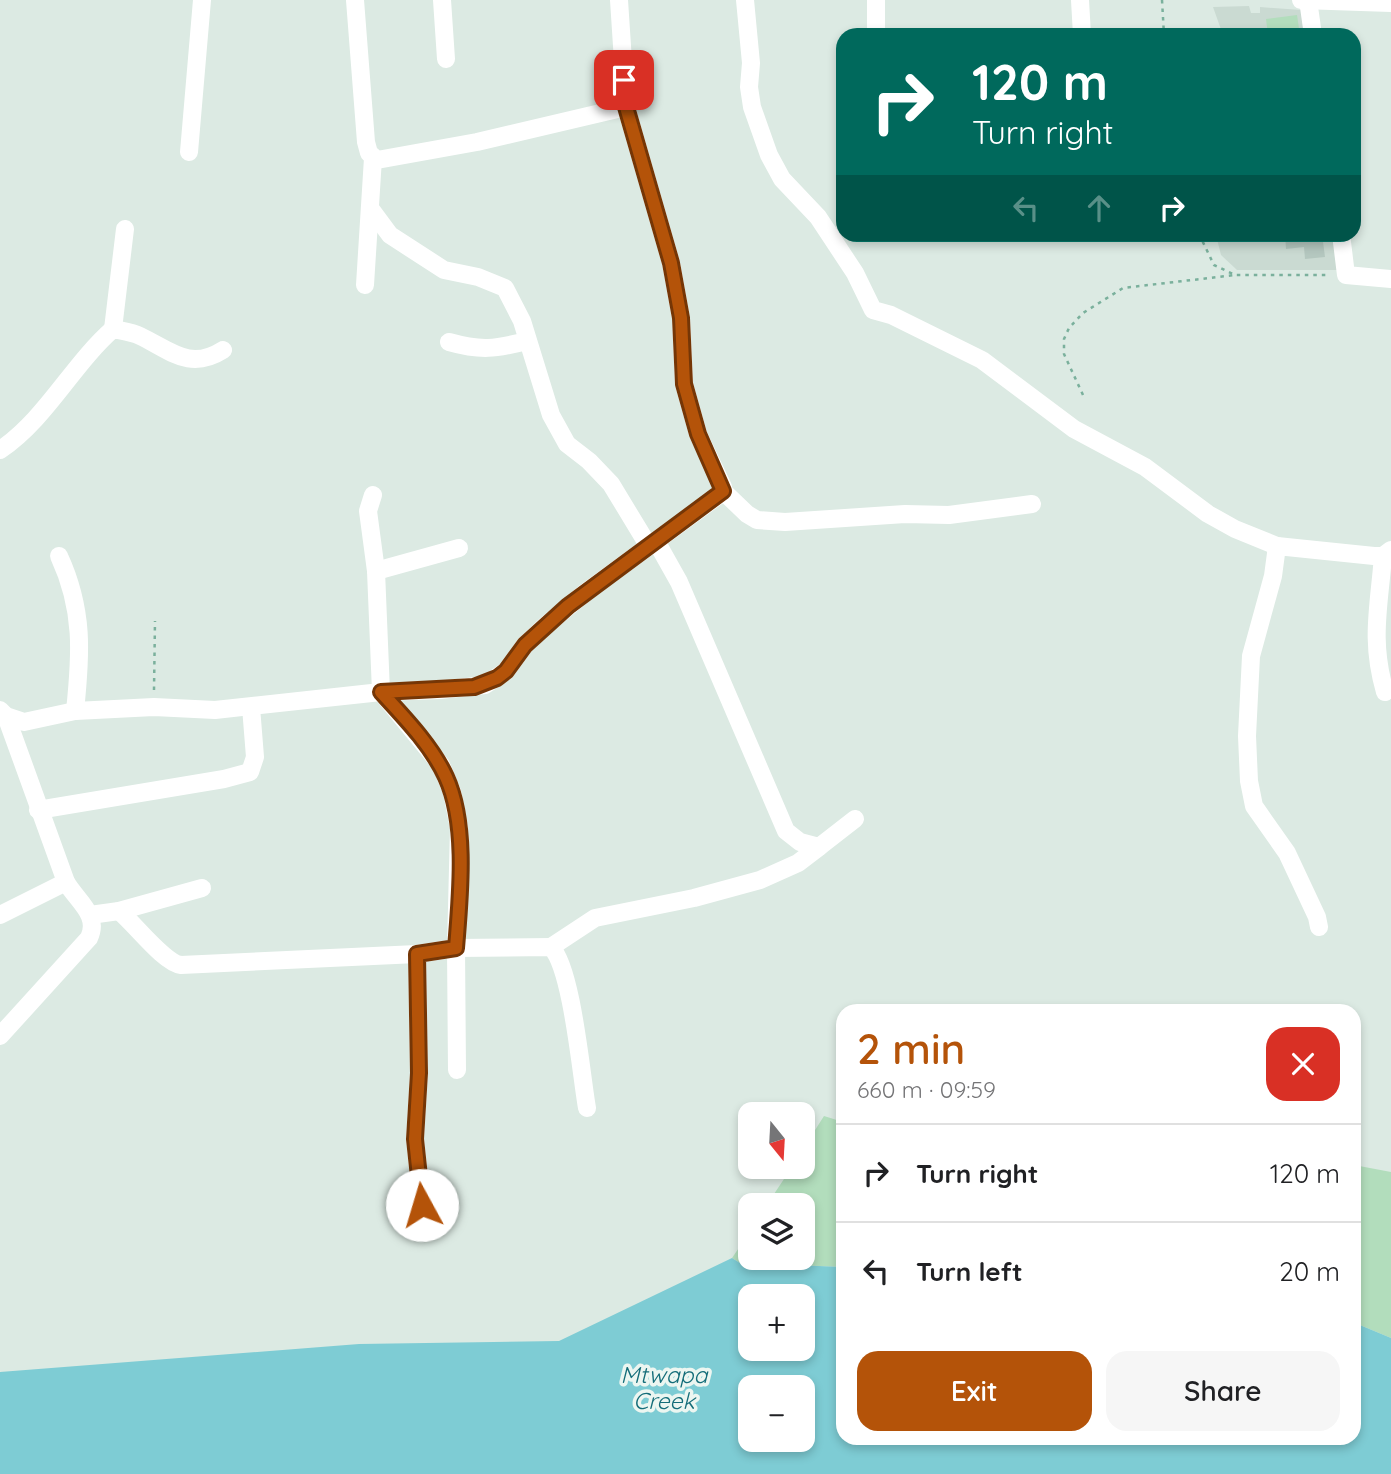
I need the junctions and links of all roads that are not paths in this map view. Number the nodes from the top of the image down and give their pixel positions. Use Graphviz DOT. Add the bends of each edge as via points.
graph roads {
  1 [pos="202,0"];
  2 [pos="355,0"];
  3 [pos="442,0"];
  4 [pos="619,0"];
  5 [pos="745,0"];
  6 [pos="876,0"];
  7 [pos="1080,0"];
  8 [pos="1301,0"];
  9 [pos="1308,1"];
  10 [pos="1391,2"];
  11 [pos="876,28"];
  12 [pos="1082,28"];
  13 [pos="1311,28"];
  14 [pos="446,59"];
  15 [pos="626,107"];
  16 [pos="189,152"];
  17 [pos="373,158"];
  18 [pos="370,208"];
  19 [pos="125,229"];
  20 [pos="1342,242"];
  21 [pos="1391,279"];
  22 [pos="365,285"];
  23 [pos="113,329"];
  24 [pos="527,341"];
  25 [pos="449,342"];
  26 [pos="223,350"];
  27 [pos="0,450"];
  28 [pos="723,491"];
  29 [pos="373,495"];
  30 [pos="1032,504"];
  31 [pos="652,543"];
  32 [pos="1277,545"];
  33 [pos="459,548"];
  34 [pos="1387,553"];
  35 [pos="59,556"];
  36 [pos="376,571"];
  37 [pos="381,692"];
  38 [pos="1385,692"];
  39 [pos="251,707"];
  40 [pos="75,711"];
  41 [pos="3,713"];
  42 [pos="38,810"];
  43 [pos="855,819"];
  44 [pos="819,846"];
  45 [pos="66,882"];
  46 [pos="202,888"];
  47 [pos="119,911"];
  48 [pos="0,915"];
  49 [pos="90,915"];
  50 [pos="1319,927"];
  51 [pos="551,947"];
  52 [pos="456,948"];
  53 [pos="417,954"];
  54 [pos="0,1037"];
  55 [pos="457,1070"];
  56 [pos="587,1108"];
  57 [pos="422,1205"];
  1 -- 16 [label="street"];
  2 -- 17 [label="street" via="366,142"];
  3 -- 14 [label="street"];
  4 -- 15 [label="street"];
  5 -- 32 [label="street" via="752,107 769,155 782,179 811,208 849,264 869,306 982,360 1074,429 1145,467 1208,514"];
  6 -- 11 [label="street"];
  7 -- 12 [label="street"];
  8 -- 9 [label="street"];
  9 -- 10 [label="street"];
  9 -- 13 [label="street"];
  15 -- 17 [label="street" via="477,142"];
  15 -- 28 [label="street" via="671,263 681,318 684,384 698,434"];
  17 -- 18 [label="street"];
  18 -- 22 [label="street"];
  18 -- 24 [label="street" via="390,235 444,270 505,288"];
  19 -- 23 [label="street"];
  20 -- 21 [label="street" via="1346,275"];
  23 -- 26 [label="street" via="137,334 194,361"];
  23 -- 27 [label="street" via="95,344 17,438"];
  24 -- 25 [label="street" via="493,350"];
  24 -- 31 [label="street" via="551,415 567,444 611,484"];
  28 -- 30 [label="street" via="757,520 785,522 949,515"];
  28 -- 31 [label="street"];
  29 -- 36 [label="street" via="368,511"];
  31 -- 37 [label="street" via="545,626 497,678 474,687"];
  31 -- 44 [label="street" via="679,582 786,831 800,842"];
  32 -- 34 [label="street"];
  32 -- 50 [label="street" via="1251,656 1247,736 1251,795 1286,853"];
  33 -- 36 [label="street"];
  34 -- 38 [label="street" via="1375,633"];
  35 -- 40 [label="street" via="74,589 79,620"];
  36 -- 37 [label="street"];
  37 -- 39 [label="street"];
  37 -- 52 [label="street" via="441,765 452,792 459,828"];
  39 -- 40 [label="street"];
  39 -- 42 [label="street" via="255,757 250,772"];
  40 -- 41 [label="street" via="24,722"];
  41 -- 42 [label="street"];
  42 -- 45 [label="street"];
  43 -- 44 [label="street"];
  44 -- 51 [label="street" via="798,863 761,880 595,918"];
  45 -- 48 [label="street"];
  45 -- 49 [label="street"];
  46 -- 47 [label="street"];
  47 -- 49 [label="street"];
  47 -- 53 [label="street" via="176,965"];
  49 -- 54 [label="street" via="93,929 89,938"];
  51 -- 52 [label="street"];
  51 -- 56 [label="street" via="568,982"];
  52 -- 53 [label="street"];
  52 -- 55 [label="street"];
  53 -- 57 [label="street" via="415,1139"];
}
